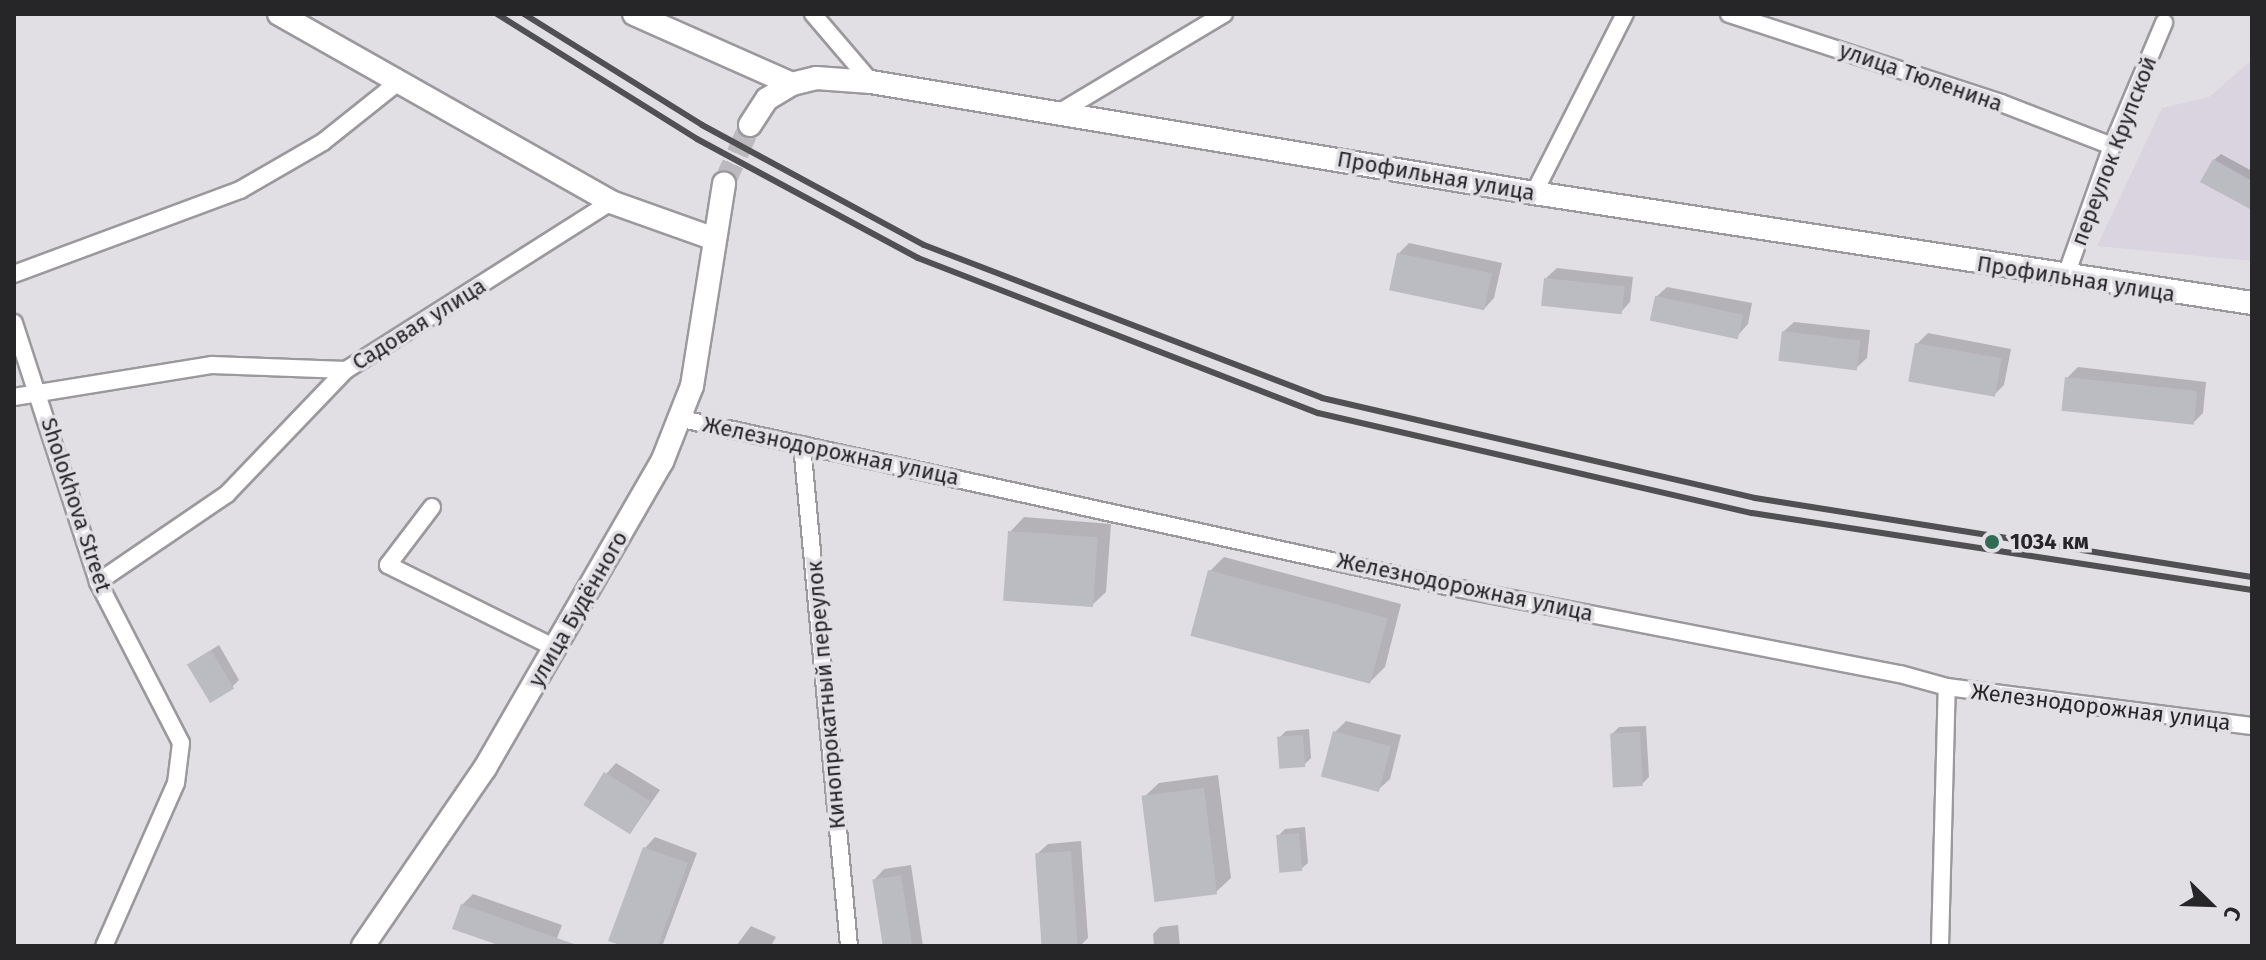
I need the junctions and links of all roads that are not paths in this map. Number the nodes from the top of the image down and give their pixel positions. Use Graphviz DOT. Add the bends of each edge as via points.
graph roads {
  1 [pos="279,14"];
  2 [pos="634,14"];
  3 [pos="813,14"];
  4 [pos="1224,14"];
  5 [pos="1625,14"];
  6 [pos="1729,14"];
  7 [pos="2164,23"];
  8 [pos="871,82"];
  9 [pos="396,84"];
  10 [pos="792,84"];
  11 [pos="1060,112"];
  12 [pos="750,125"];
  13 [pos="2112,146"];
  14 [pos="724,184"];
  15 [pos="1534,193"];
  16 [pos="611,202"];
  17 [pos="715,239"];
  18 [pos="14,274"];
  19 [pos="2065,278"];
  20 [pos="2252,303"];
  21 [pos="14,323"];
  22 [pos="346,370"];
  23 [pos="40,394"];
  24 [pos="14,397"];
  25 [pos="682,419"];
  26 [pos="802,445"];
  27 [pos="432,507"];
  28 [pos="98,582"];
  29 [pos="557,649"];
  30 [pos="1947,687"];
  31 [pos="2252,726"];
  32 [pos="104,946"];
  33 [pos="363,946"];
  34 [pos="849,946"];
  35 [pos="1940,946"];
  1 -- 9 [label="main road"];
  2 -- 10 [label="main road"];
  3 -- 8 [label="street"];
  4 -- 11 [label="street"];
  5 -- 15 [label="street"];
  6 -- 13 [label="street, улица Тюленина" via="2001,103"];
  7 -- 13 [label="street, переулок Крупской"];
  8 -- 10 [label="main road, Профильная улица" via="816,78"];
  8 -- 11 [label="main road, Профильная улица"];
  9 -- 16 [label="main road"];
  9 -- 18 [label="street" via="323,142 240,190"];
  10 -- 12 [label="main road" via="767,99"];
  11 -- 15 [label="main road, Профильная улица"];
  13 -- 19 [label="street, переулок Крупской"];
  14 -- 17 [label="main road, улица Будённого"];
  15 -- 19 [label="main road, Профильная улица"];
  16 -- 17 [label="main road"];
  16 -- 22 [label="street, Садовая улица"];
  17 -- 25 [label="main road, улица Будённого" via="699,357"];
  19 -- 20 [label="main road, Профильная улица"];
  21 -- 23 [label="street, Sholokhova Street"];
  22 -- 23 [label="street, Садовая улица" via="212,365"];
  22 -- 28 [label="street" via="227,494"];
  23 -- 24 [label="street, Садовая улица"];
  23 -- 28 [label="street, Sholokhova Street"];
  25 -- 26 [label="street, Железнодорожная улица"];
  25 -- 29 [label="main road, улица Будённого"];
  26 -- 30 [label="street, Железнодорожная улица" via="1446,586"];
  26 -- 34 [label="street, Кинопрокатный переулок"];
  27 -- 29 [label="street" via="388,565"];
  28 -- 32 [label="street, Sholokhova Street" via="172,718 182,763"];
  29 -- 33 [label="main road, улица Будённого" via="485,768"];
  30 -- 31 [label="street, Железнодорожная улица"];
  30 -- 35 [label="street"];
}
